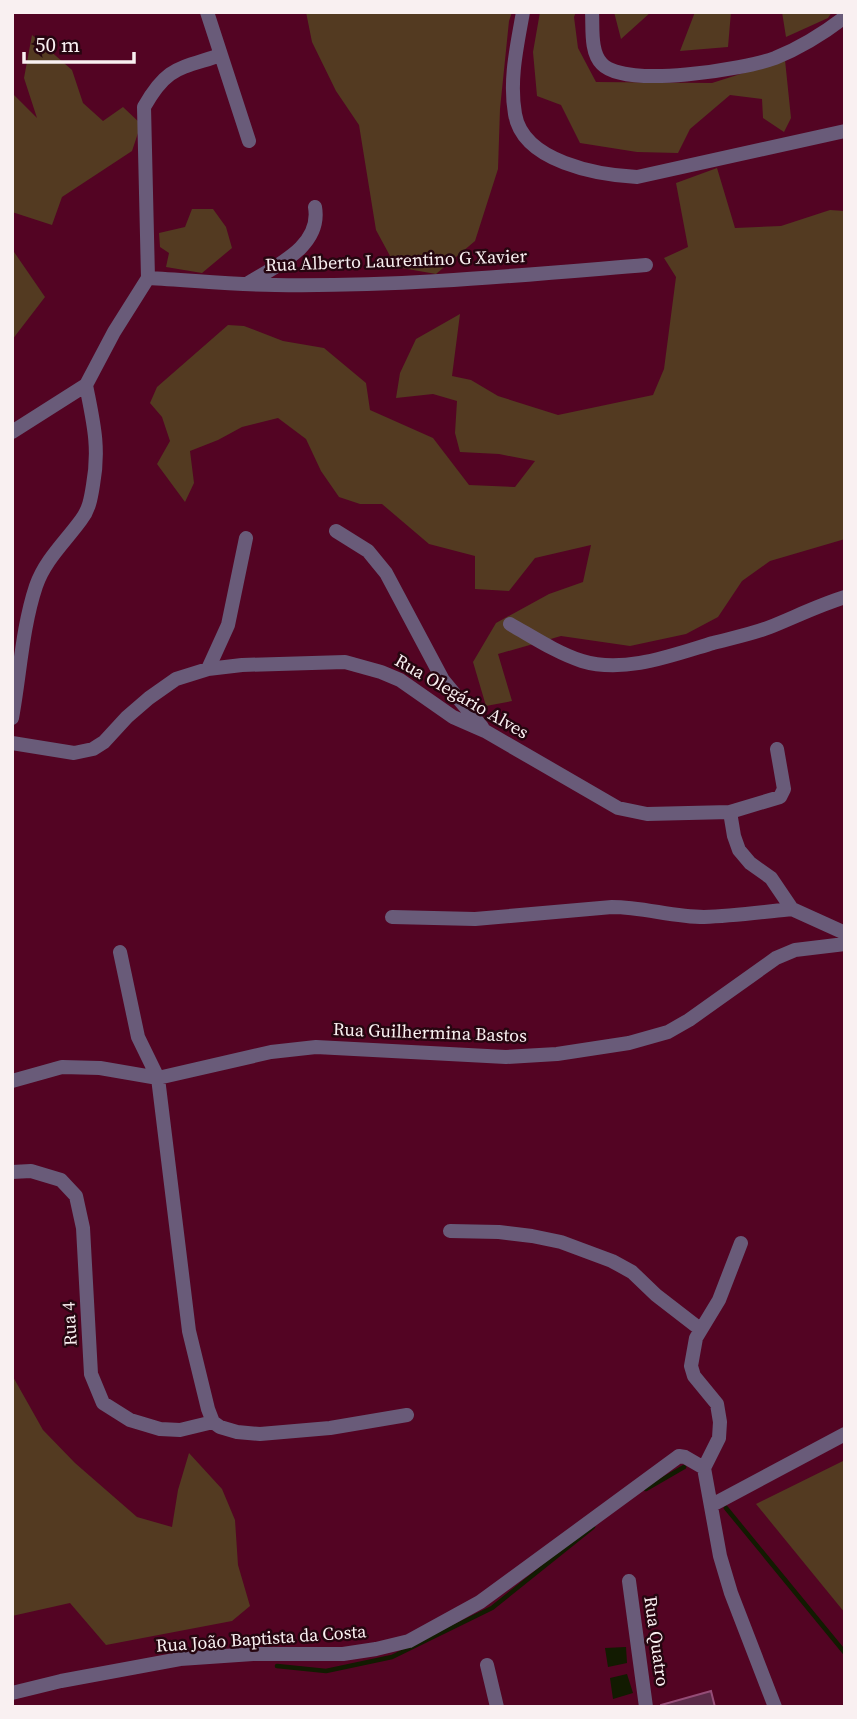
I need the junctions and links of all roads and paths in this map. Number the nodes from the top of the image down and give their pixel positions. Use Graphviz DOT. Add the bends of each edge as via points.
graph roads {
  1 [pos="207,12"];
  2 [pos="523,12"];
  3 [pos="593,12"];
  4 [pos="845,17"];
  5 [pos="221,55"];
  6 [pos="845,131"];
  7 [pos="249,141"];
  8 [pos="315,208"];
  9 [pos="646,265"];
  10 [pos="148,278"];
  11 [pos="247,284"];
  12 [pos="86,385"];
  13 [pos="12,432"];
  14 [pos="336,531"];
  15 [pos="246,538"];
  16 [pos="845,597"];
  17 [pos="510,624"];
  18 [pos="208,669"];
  19 [pos="12,719"];
  20 [pos="485,731"];
  21 [pos="12,743"];
  22 [pos="777,749"];
  23 [pos="730,812"];
  24 [pos="792,909"];
  25 [pos="392,917"];
  26 [pos="845,933"];
  27 [pos="845,944"];
  28 [pos="120,951"];
  29 [pos="158,1078"];
  30 [pos="12,1080"];
  31 [pos="12,1172"];
  32 [pos="450,1231"];
  33 [pos="741,1243"];
  34 [pos="700,1329"];
  35 [pos="407,1415"];
  36 [pos="213,1422"];
  37 [pos="845,1434"];
  38 [pos="704,1468"];
  39 [pos="712,1505"];
  40 [pos="629,1581"];
  41 [pos="487,1665"];
  42 [pos="12,1693"];
  43 [pos="497,1707"];
  44 [pos="646,1707"];
  45 [pos="775,1707"];
  1 -- 5 [label="street"];
  2 -- 6 [label="street" via="512,68 515,116 531,142 563,163 607,175 637,177"];
  3 -- 4 [label="street" via="594,46 601,64 616,73 650,78 773,59"];
  5 -- 7 [label="street"];
  5 -- 10 [label="street" via="169,72 144,107"];
  8 -- 11 [label="street" via="317,220 307,243"];
  9 -- 11 [label="street, Rua Alberto Laurentino G Xavier" via="497,278"];
  10 -- 11 [label="street, Rua Alberto Laurentino G Xavier"];
  10 -- 12 [label="street"];
  12 -- 13 [label="street"];
  12 -- 19 [label="street" via="97,439 89,506 52,554 37,584"];
  14 -- 20 [label="street" via="369,551 386,573 443,680"];
  15 -- 18 [label="street" via="228,625"];
  16 -- 17 [label="street" via="769,627 658,659 603,665 559,651"];
  18 -- 20 [label="street, Rua Olegário Alves" via="345,663 381,671 453,717"];
  18 -- 21 [label="street, Rua Olegário Alves" via="176,679 93,749 74,753"];
  20 -- 23 [label="street, Rua Olegário Alves" via="618,808 647,814"];
  22 -- 23 [label="street, Rua Olegário Alves" via="784,789 780,797"];
  23 -- 24 [label="street" via="739,850 771,878"];
  24 -- 25 [label="street" via="704,917 632,907 475,919"];
  24 -- 26 [label="street"];
  27 -- 29 [label="street, Rua Guilhermina Bastos" via="794,950 776,958 690,1020 629,1043 506,1057 291,1048"];
  28 -- 29 [label="street" via="138,1037"];
  29 -- 30 [label="street" via="62,1067"];
  29 -- 36 [label="street" via="189,1331"];
  31 -- 36 [label="street, Rua 4" via="31,1171 61,1180 75,1196 83,1228 90,1374 103,1403 130,1420 160,1429 180,1430"];
  32 -- 34 [label="street" via="510,1233 561,1242 612,1261 632,1272"];
  33 -- 34 [label="street" via="719,1300"];
  34 -- 38 [label="street" via="691,1366 717,1404 720,1422 719,1438"];
  35 -- 36 [label="street" via="330,1429 260,1434 237,1432"];
  37 -- 39 [label="street"];
  38 -- 39 [label="street"];
  38 -- 42 [label="street, Rua João Baptista da Costa" via="679,1456 480,1602 409,1641 343,1654 180,1659"];
  39 -- 45 [label="street" via="731,1593"];
  40 -- 44 [label="street, Rua Quatro"];
  41 -- 43 [label="street"];
}
